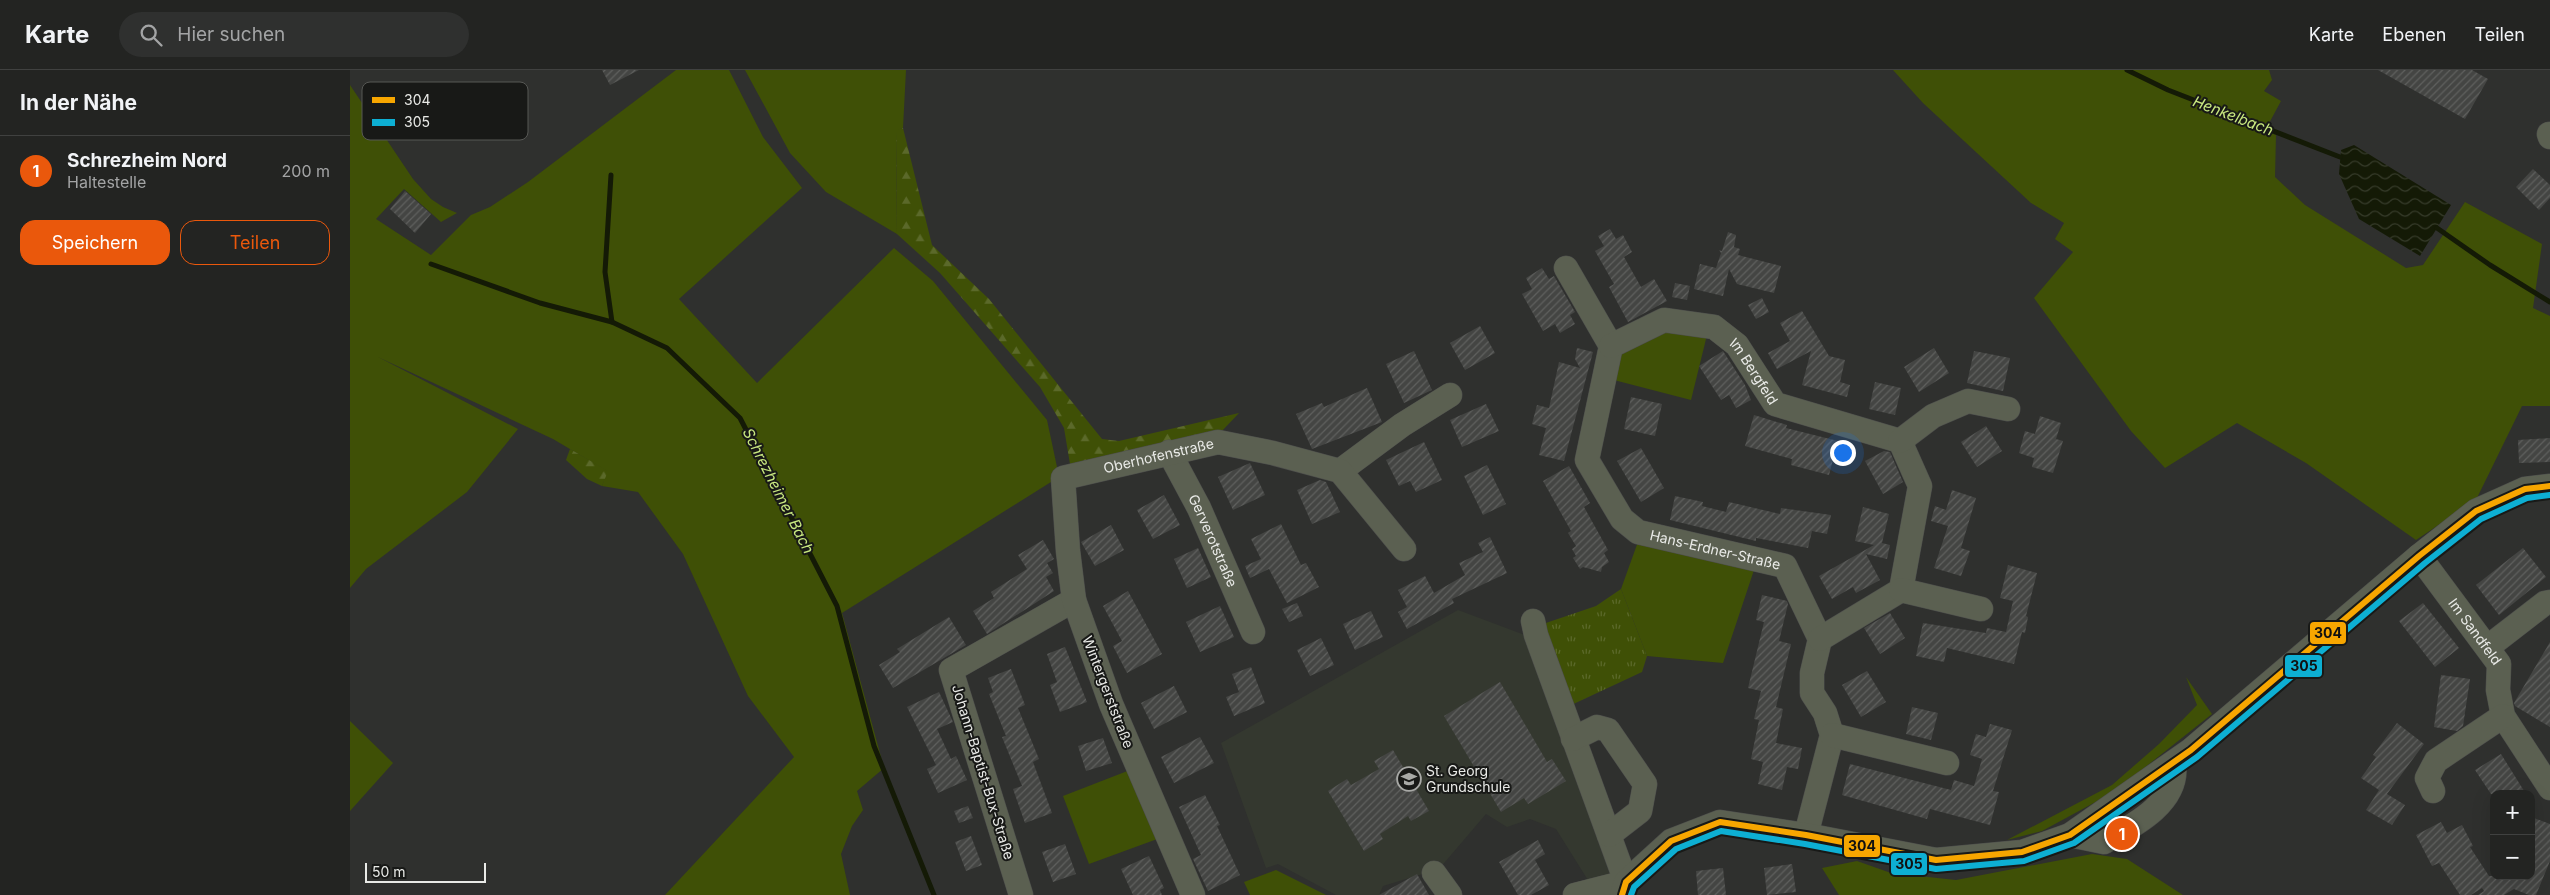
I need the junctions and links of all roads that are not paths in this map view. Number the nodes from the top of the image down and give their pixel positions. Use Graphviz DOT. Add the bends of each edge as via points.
graph roads {
  1 [pos="1566,268"];
  2 [pos="1611,346"];
  3 [pos="1450,395"];
  4 [pos="2008,409"];
  5 [pos="1900,442"];
  6 [pos="1169,452"];
  7 [pos="1340,471"];
  8 [pos="1063,478"];
  9 [pos="2550,486"];
  10 [pos="1404,549"];
  11 [pos="2419,556"];
  12 [pos="1901,590"];
  13 [pos="1074,600"];
  14 [pos="2550,602"];
  15 [pos="1981,609"];
  16 [pos="1533,621"];
  17 [pos="1253,632"];
  18 [pos="1820,639"];
  19 [pos="2488,647"];
  20 [pos="2503,716"];
  21 [pos="1832,735"];
  22 [pos="1573,738"];
  23 [pos="1947,763"];
  24 [pos="2550,788"];
  25 [pos="2433,791"];
  26 [pos="1609,835"];
  27 [pos="1806,835"];
  28 [pos="1434,873"];
  29 [pos="1624,888"];
  30 [pos="1021,895"];
  31 [pos="1193,895"];
  32 [pos="1450,895"];
  33 [pos="1575,895"];
  1 -- 2 [label="street"];
  2 -- 5 [label="street, Im Bergfeld" via="1664,320 1714,327 1737,345 1775,404"];
  2 -- 18 [label="street, Hans-Erdner-Straße" via="1587,460 1622,519 1638,532 1785,566"];
  3 -- 7 [label="street" via="1402,425"];
  4 -- 5 [label="street" via="1968,401 1933,416"];
  5 -- 12 [label="street" via="1920,486"];
  6 -- 7 [label="street, Oberhofenstraße" via="1218,442"];
  6 -- 8 [label="street, Oberhofenstraße"];
  6 -- 17 [label="street, Gerverotstraße" via="1200,508"];
  7 -- 10 [label="street"];
  8 -- 13 [label="street, Wintergerststraße"];
  9 -- 11 [label="street" via="2524,489 2476,511"];
  11 -- 19 [label="street, Im Sandfeld"];
  11 -- 27 [label="street" via="2174,764 2070,834 2022,852 1936,860"];
  12 -- 15 [label="street"];
  12 -- 18 [label="street"];
  13 -- 30 [label="street, Johann-Baptist-Bux-Straße" via="951,670"];
  13 -- 31 [label="street, Wintergerststraße" via="1111,704"];
  14 -- 19 [label="street"];
  16 -- 22 [label="street"];
  18 -- 21 [label="street" via="1812,673 1812,693"];
  19 -- 20 [label="street, Im Sandfeld" via="2499,664 2498,690"];
  20 -- 24 [label="street, Im Sandfeld"];
  20 -- 25 [label="street" via="2436,762 2427,778"];
  21 -- 23 [label="street"];
  21 -- 27 [label="street"];
  22 -- 26 [label="street"];
  22 -- 26 [label="street" via="1597,727 1608,730 1645,784 1640,811"];
  26 -- 29 [label="street"];
  27 -- 29 [label="street" via="1720,822 1671,841"];
  28 -- 32 [label="street"];
  29 -- 33 [label="street"];
}
